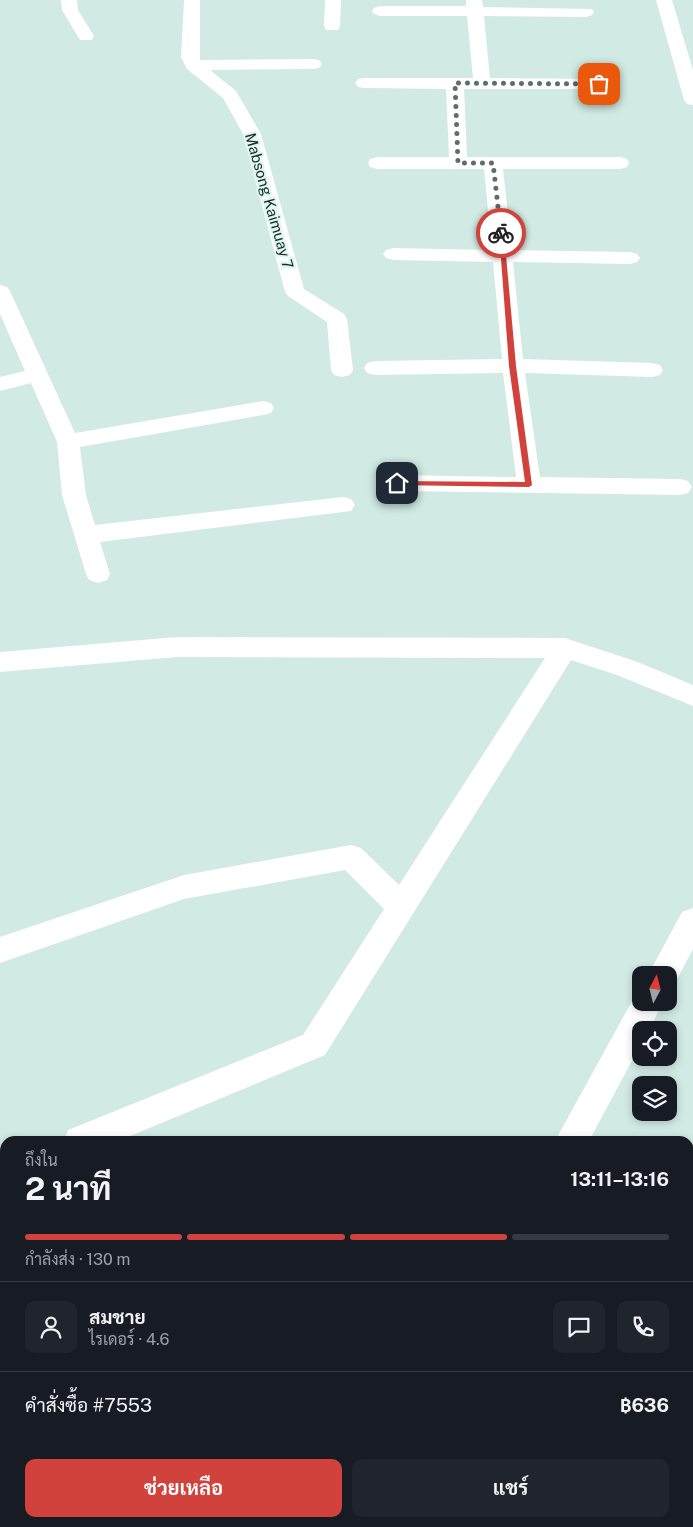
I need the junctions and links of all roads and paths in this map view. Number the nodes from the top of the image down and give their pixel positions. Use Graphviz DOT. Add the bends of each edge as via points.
graph roads {
  1 [pos="70,0"];
  2 [pos="192,0"];
  3 [pos="333,0"];
  4 [pos="664,0"];
  5 [pos="475,6"];
  6 [pos="380,11"];
  7 [pos="586,12"];
  8 [pos="332,26"];
  9 [pos="86,36"];
  10 [pos="313,64"];
  11 [pos="194,65"];
  12 [pos="364,83"];
  13 [pos="455,83"];
  14 [pos="482,83"];
  15 [pos="599,84"];
  16 [pos="693,98"];
  17 [pos="377,163"];
  18 [pos="458,163"];
  19 [pos="493,163"];
  20 [pos="620,163"];
  21 [pos="393,254"];
  22 [pos="503,256"];
  23 [pos="630,258"];
  24 [pos="0,291"];
  25 [pos="512,366"];
  26 [pos="375,368"];
  27 [pos="342,370"];
  28 [pos="652,370"];
  29 [pos="36,375"];
  30 [pos="0,384"];
  31 [pos="263,408"];
  32 [pos="68,442"];
  33 [pos="397,483"];
  34 [pos="529,485"];
  35 [pos="680,487"];
  36 [pos="343,505"];
  37 [pos="86,535"];
  38 [pos="98,574"];
  39 [pos="565,648"];
  40 [pos="0,662"];
  41 [pos="693,696"];
  42 [pos="401,907"];
  43 [pos="689,939"];
  44 [pos="0,950"];
  45 [pos="670,966"];
  46 [pos="643,1011"];
  47 [pos="92,1136"];
  48 [pos="574,1136"];
  1 -- 9 [label="street" via="70,10"];
  2 -- 11 [label="street" via="190,57"];
  3 -- 8 [label="street"];
  4 -- 16 [label="street"];
  5 -- 6 [label="street"];
  5 -- 7 [label="street"];
  5 -- 14 [label="street"];
  10 -- 11 [label="street"];
  11 -- 27 [label="street, Mabsong Kaimuay 7" via="230,95 252,134 296,292 337,319"];
  12 -- 13 [label="street"];
  13 -- 14 [label="street"];
  13 -- 18 [label="street"];
  14 -- 15 [label="street"];
  17 -- 18 [label="street"];
  18 -- 19 [label="street"];
  19 -- 20 [label="street"];
  19 -- 22 [label="street"];
  21 -- 22 [label="street"];
  22 -- 23 [label="street"];
  22 -- 25 [label="street"];
  24 -- 29 [label="street"];
  25 -- 26 [label="street"];
  25 -- 28 [label="street"];
  25 -- 34 [label="street"];
  29 -- 30 [label="street"];
  29 -- 32 [label="street"];
  31 -- 32 [label="street"];
  32 -- 37 [label="street" via="74,495"];
  33 -- 34 [label="street"];
  34 -- 35 [label="street"];
  36 -- 37 [label="street"];
  37 -- 38 [label="street"];
  39 -- 40 [label="street" via="177,647"];
  39 -- 41 [label="street" via="626,668"];
  39 -- 42 [label="street"];
  42 -- 44 [label="street" via="351,857 184,887"];
  42 -- 47 [label="street" via="314,1045"];
  43 -- 45 [label="street"];
  46 -- 48 [label="street"];
}
